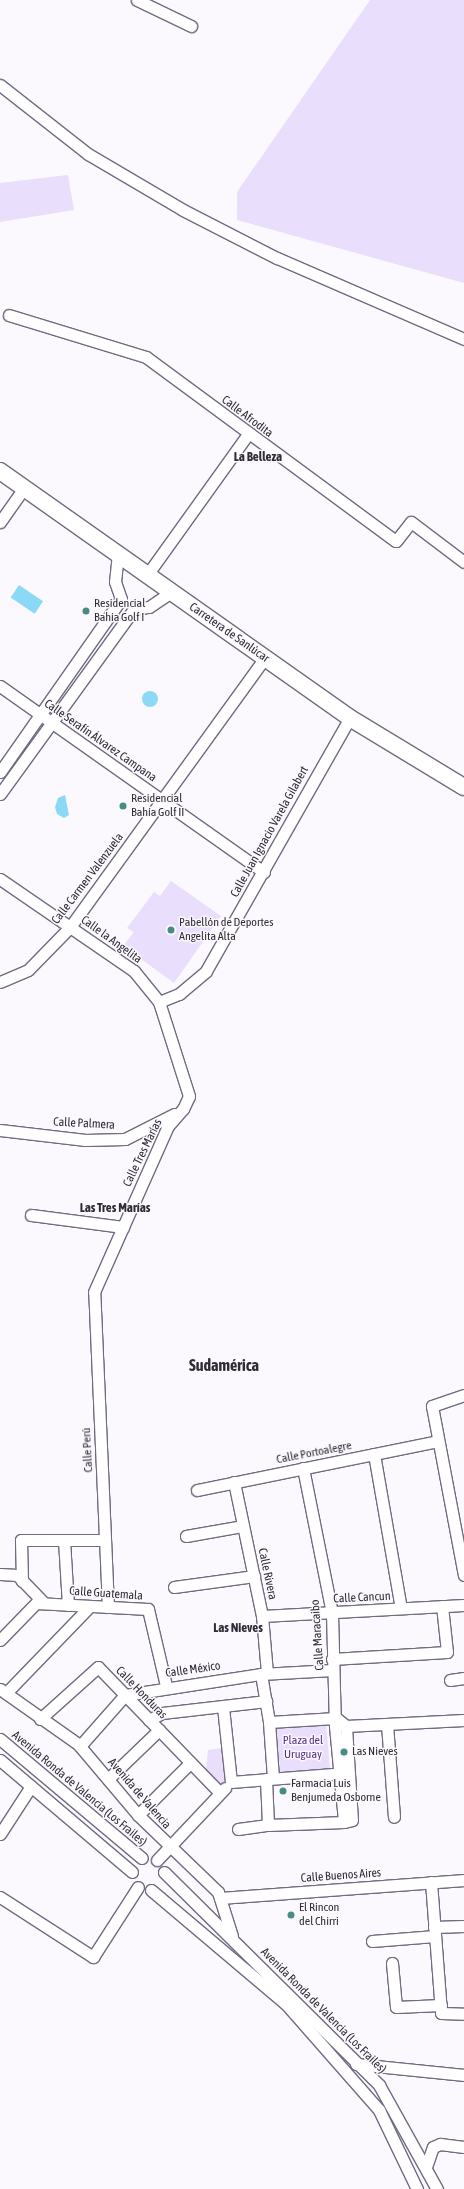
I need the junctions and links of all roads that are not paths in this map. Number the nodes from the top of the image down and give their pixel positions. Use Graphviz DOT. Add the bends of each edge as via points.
graph roads {
  1 [pos="137,0"];
  2 [pos="191,26"];
  3 [pos="0,85"];
  4 [pos="9,315"];
  5 [pos="464,340"];
  6 [pos="248,434"];
  7 [pos="0,471"];
  8 [pos="24,488"];
  9 [pos="0,522"];
  10 [pos="118,554"];
  11 [pos="464,562"];
  12 [pos="147,575"];
  13 [pos="171,592"];
  14 [pos="121,599"];
  15 [pos="134,609"];
  16 [pos="265,658"];
  17 [pos="0,686"];
  18 [pos="41,716"];
  19 [pos="350,718"];
  20 [pos="53,724"];
  21 [pos="0,772"];
  22 [pos="464,787"];
  23 [pos="0,794"];
  24 [pos="163,801"];
  25 [pos="264,872"];
  26 [pos="0,879"];
  27 [pos="70,927"];
  28 [pos="0,982"];
  29 [pos="159,1002"];
  30 [pos="183,1109"];
  31 [pos="0,1130"];
  32 [pos="31,1215"];
  33 [pos="123,1227"];
  34 [pos="94,1292"];
  35 [pos="464,1395"];
  36 [pos="437,1441"];
  37 [pos="374,1454"];
  38 [pos="303,1468"];
  39 [pos="234,1482"];
  40 [pos="196,1490"];
  41 [pos="244,1526"];
  42 [pos="186,1536"];
  43 [pos="64,1540"];
  44 [pos="105,1540"];
  45 [pos="0,1574"];
  46 [pos="464,1575"];
  47 [pos="254,1576"];
  48 [pos="22,1581"];
  49 [pos="174,1587"];
  50 [pos="44,1603"];
  51 [pos="68,1605"];
  52 [pos="464,1605"];
  53 [pos="90,1606"];
  54 [pos="442,1606"];
  55 [pos="108,1607"];
  56 [pos="401,1608"];
  57 [pos="332,1613"];
  58 [pos="262,1616"];
  59 [pos="0,1640"];
  60 [pos="333,1665"];
  61 [pos="264,1673"];
  62 [pos="464,1678"];
  63 [pos="450,1680"];
  64 [pos="166,1686"];
  65 [pos="3,1691"];
  66 [pos="125,1695"];
  67 [pos="266,1701"];
  68 [pos="223,1706"];
  69 [pos="336,1718"];
  70 [pos="40,1719"];
  71 [pos="149,1720"];
  72 [pos="464,1720"];
  73 [pos="269,1722"];
  74 [pos="387,1724"];
  75 [pos="346,1726"];
  76 [pos="159,1730"];
  77 [pos="0,1739"];
  78 [pos="80,1746"];
  79 [pos="0,1760"];
  80 [pos="190,1763"];
  81 [pos="344,1773"];
  82 [pos="108,1779"];
  83 [pos="269,1779"];
  84 [pos="231,1782"];
  85 [pos="31,1786"];
  86 [pos="220,1793"];
  87 [pos="138,1815"];
  88 [pos="394,1817"];
  89 [pos="268,1825"];
  90 [pos="238,1829"];
  91 [pos="0,1834"];
  92 [pos="167,1845"];
  93 [pos="142,1858"];
  94 [pos="156,1860"];
  95 [pos="132,1872"];
  96 [pos="164,1872"];
  97 [pos="464,1880"];
  98 [pos="431,1882"];
  99 [pos="138,1887"];
  100 [pos="151,1890"];
  101 [pos="0,1898"];
  102 [pos="220,1898"];
  103 [pos="464,1926"];
  104 [pos="435,1932"];
  105 [pos="232,1937"];
  106 [pos="372,1940"];
  107 [pos="392,1963"];
  108 [pos="441,2009"];
  109 [pos="464,2014"];
  110 [pos="356,2064"];
  111 [pos="464,2075"];
  112 [pos="464,2147"];
  113 [pos="426,2167"];
  114 [pos="417,2189"];
  115 [pos="437,2189"];
  1 -- 2 [label="street"];
  3 -- 5 [label="street" via="88,154 183,210 277,258"];
  4 -- 6 [label="street, Calle Afrodita" via="146,356"];
  6 -- 11 [label="street, Calle Afrodita" via="396,541 412,522"];
  6 -- 12 [label="street"];
  7 -- 8 [label="main road, Carretera de Sanlúcar"];
  8 -- 9 [label="street"];
  8 -- 10 [label="main road, Carretera de Sanlúcar"];
  10 -- 12 [label="main road, Carretera de Sanlúcar"];
  10 -- 14 [label="street" via="115,582"];
  12 -- 13 [label="main road, Carretera de Sanlúcar"];
  13 -- 15 [label="street" via="160,602"];
  13 -- 16 [label="main road, Carretera de Sanlúcar"];
  14 -- 15 [label="street"];
  14 -- 18 [label="street"];
  15 -- 20 [label="street"];
  16 -- 19 [label="main road, Carretera de Sanlúcar"];
  16 -- 24 [label="street, Calle Carmen Valenzuela"];
  17 -- 18 [label="street, Calle Serafín Álvarez Campana"];
  18 -- 20 [label="street, Calle Serafín Álvarez Campana"];
  18 -- 21 [label="street"];
  19 -- 22 [label="main road, Carretera de Sanlúcar"];
  19 -- 25 [label="street, Calle Juan Ignacio Varela Gilabert"];
  20 -- 23 [label="street"];
  20 -- 24 [label="street, Calle Serafín Álvarez Campana"];
  24 -- 25 [label="street, Calle Serafín Álvarez Campana"];
  24 -- 27 [label="street, Calle Carmen Valenzuela"];
  25 -- 29 [label="street, Calle Juan Ignacio Varela Gilabert" via="206,971 179,994"];
  26 -- 27 [label="street, Calle la Angelita"];
  27 -- 28 [label="street, Calle Carmen Valenzuela" via="28,970"];
  27 -- 29 [label="street, Calle la Angelita" via="134,970 149,994"];
  29 -- 30 [label="street, Calle Tres Marías" via="189,1096"];
  30 -- 31 [label="street, Calle Palmera" via="125,1139 85,1140"];
  30 -- 33 [label="street, Calle Tres Marías" via="168,1126"];
  32 -- 33 [label="street"];
  33 -- 34 [label="street, Calle Tres Marías"];
  34 -- 44 [label="street, Calle Perú"];
  35 -- 36 [label="street" via="436,1401 432,1406"];
  36 -- 37 [label="street, Calle Portoalegre"];
  36 -- 46 [label="street"];
  37 -- 38 [label="street, Calle Portoalegre"];
  37 -- 56 [label="street"];
  38 -- 39 [label="street, Calle Portoalegre"];
  38 -- 57 [label="street, Calle Maracaibo"];
  39 -- 40 [label="street, Calle Portoalegre"];
  39 -- 41 [label="street, Calle Rivera"];
  41 -- 42 [label="street"];
  41 -- 47 [label="street, Calle Rivera"];
  43 -- 44 [label="street"];
  43 -- 48 [label="street" via="21,1540"];
  43 -- 51 [label="street"];
  44 -- 55 [label="street, Calle Perú"];
  45 -- 48 [label="street" via="17,1575"];
  47 -- 49 [label="street"];
  47 -- 58 [label="street, Calle Rivera"];
  48 -- 50 [label="street"];
  50 -- 51 [label="street, Calle Guatemala"];
  50 -- 59 [label="street" via="36,1603"];
  51 -- 53 [label="street, Calle Guatemala"];
  52 -- 54 [label="street, Calle Cancun"];
  53 -- 55 [label="street, Calle Guatemala"];
  53 -- 65 [label="street"];
  54 -- 56 [label="street, Calle Cancun"];
  54 -- 60 [label="street, Calle México" via="447,1652"];
  55 -- 64 [label="street, Calle Guatemala" via="148,1609"];
  56 -- 57 [label="street, Calle Cancun"];
  57 -- 58 [label="street, Calle Cancun"];
  57 -- 60 [label="street, Calle Maracaibo"];
  58 -- 61 [label="street, Calle Rivera"];
  60 -- 61 [label="street, Calle México"];
  60 -- 69 [label="street, Calle Maracaibo"];
  61 -- 64 [label="street, Calle México"];
  61 -- 67 [label="street, Calle Rivera"];
  62 -- 63 [label="street"];
  64 -- 66 [label="street, Calle México"];
  65 -- 70 [label="street, Avenida de Valencia"];
  66 -- 70 [label="street, Calle Honduras" via="98,1667"];
  66 -- 71 [label="street, Calle Honduras"];
  66 -- 78 [label="street"];
  67 -- 68 [label="street"];
  67 -- 73 [label="street, Calle Rivera"];
  68 -- 71 [label="street" via="162,1713"];
  68 -- 84 [label="street"];
  69 -- 73 [label="street"];
  69 -- 75 [label="street"];
  69 -- 81 [label="street, Calle Maracaibo"];
  70 -- 78 [label="street, Avenida de Valencia"];
  71 -- 76 [label="street, Calle Honduras"];
  72 -- 74 [label="street"];
  73 -- 83 [label="street"];
  74 -- 75 [label="street"];
  74 -- 88 [label="street"];
  75 -- 81 [label="street"];
  76 -- 80 [label="street, Calle Honduras"];
  76 -- 82 [label="street"];
  77 -- 93 [label="street, Avenida Ronda de Valencia (Los Frailes)"];
  78 -- 82 [label="street, Avenida de Valencia"];
  79 -- 85 [label="street"];
  80 -- 86 [label="street, Calle Honduras"];
  80 -- 87 [label="street"];
  81 -- 83 [label="street"];
  81 -- 89 [label="street" via="352,1820"];
  82 -- 87 [label="street, Avenida de Valencia"];
  83 -- 84 [label="street"];
  83 -- 89 [label="street"];
  84 -- 86 [label="street"];
  85 -- 91 [label="street"];
  85 -- 95 [label="street"];
  86 -- 92 [label="street"];
  87 -- 92 [label="street, Avenida de Valencia"];
  89 -- 90 [label="street"];
  92 -- 94 [label="street"];
  92 -- 102 [label="street, Avenida de Valencia" via="218,1892"];
  93 -- 94 [label="street"];
  93 -- 95 [label="street"];
  94 -- 96 [label="street"];
  95 -- 99 [label="street"];
  96 -- 100 [label="street" via="160,1885"];
  96 -- 105 [label="street, Avenida Ronda de Valencia (Los Frailes)" via="168,1880"];
  97 -- 98 [label="street, Calle Buenos Aires"];
  98 -- 102 [label="street, Calle Buenos Aires"];
  98 -- 104 [label="street"];
  99 -- 100 [label="street"];
  99 -- 101 [label="street" via="93,1956"];
  100 -- 114 [label="street, Avenida Ronda de Valencia (Los Frailes)" via="286,2004 379,2110"];
  102 -- 105 [label="street, Avenida de Valencia"];
  103 -- 104 [label="street"];
  104 -- 106 [label="street"];
  104 -- 108 [label="street"];
  105 -- 110 [label="street, Avenida Ronda de Valencia (Los Frailes)"];
  107 -- 108 [label="street" via="396,2006"];
  108 -- 109 [label="street"];
  110 -- 111 [label="street"];
  110 -- 113 [label="street, Avenida Ronda de Valencia (Los Frailes)" via="379,2086"];
  112 -- 113 [label="street" via="440,2144 433,2147"];
  113 -- 115 [label="street, Avenida Ronda de Valencia (Los Frailes)"];
}
